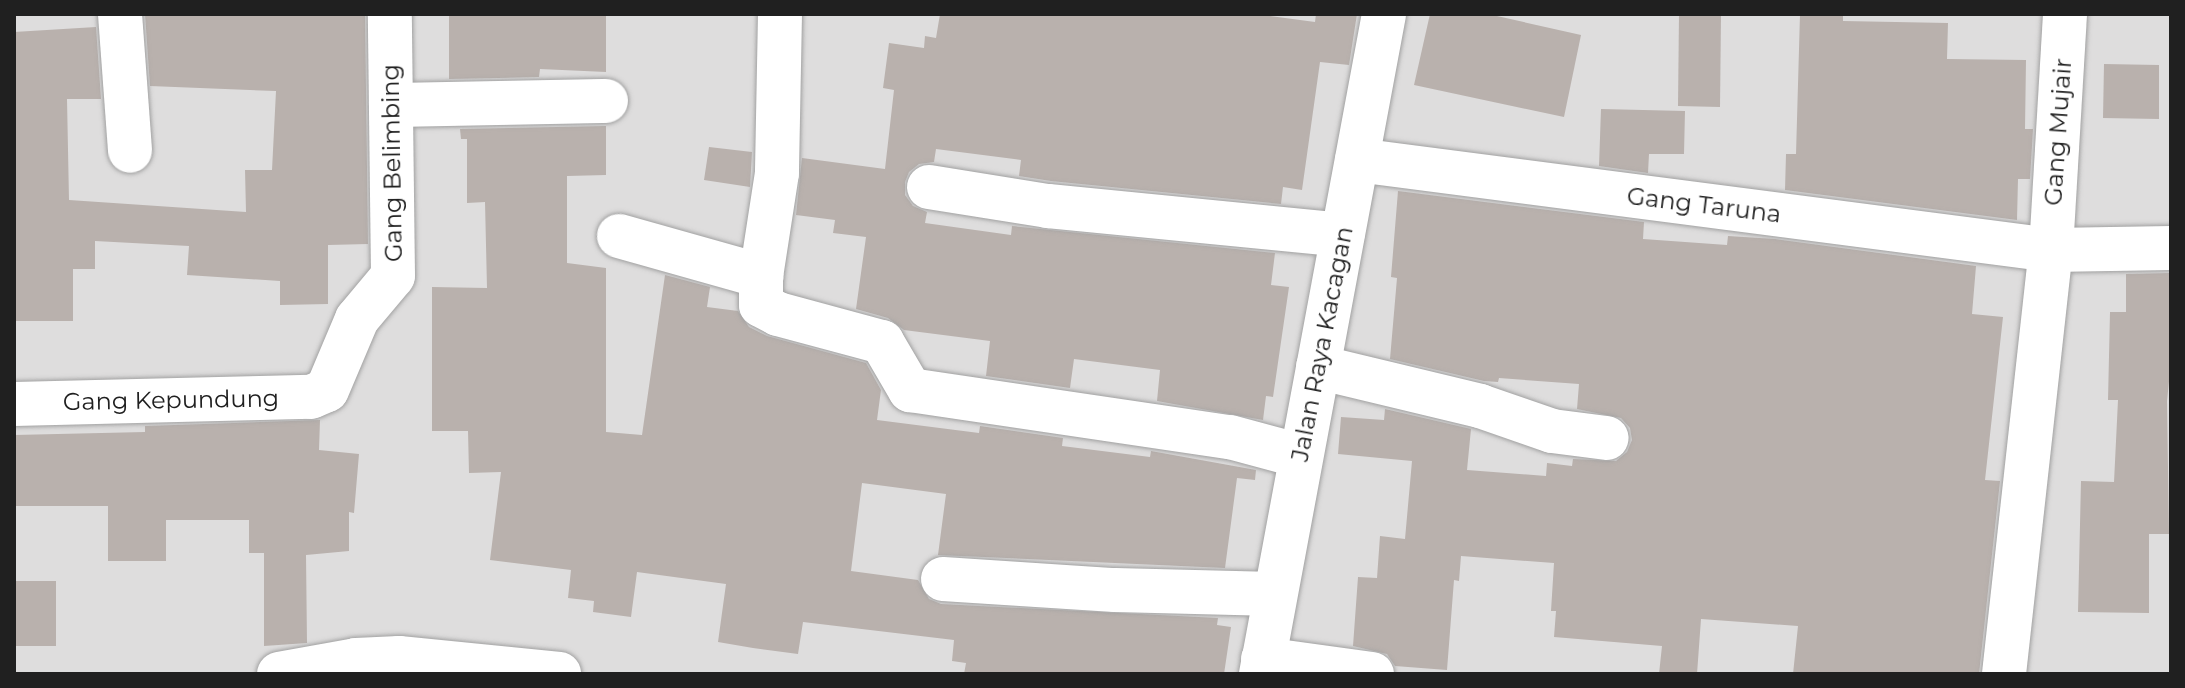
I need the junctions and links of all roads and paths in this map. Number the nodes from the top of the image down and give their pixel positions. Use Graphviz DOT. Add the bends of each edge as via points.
graph roads {
  1 [pos="120,14"];
  2 [pos="390,14"];
  3 [pos="780,14"];
  4 [pos="1384,14"];
  5 [pos="2065,14"];
  6 [pos="606,101"];
  7 [pos="391,105"];
  8 [pos="130,151"];
  9 [pos="1357,160"];
  10 [pos="929,187"];
  11 [pos="1343,235"];
  12 [pos="619,236"];
  13 [pos="2171,248"];
  14 [pos="2051,250"];
  15 [pos="761,276"];
  16 [pos="1318,367"];
  17 [pos="327,390"];
  18 [pos="14,404"];
  19 [pos="1607,438"];
  20 [pos="1301,456"];
  21 [pos="943,579"];
  22 [pos="1275,594"];
  23 [pos="1262,666"];
  24 [pos="279,674"];
  25 [pos="559,674"];
  26 [pos="1372,674"];
  27 [pos="2004,674"];
  1 -- 8 [label="street"];
  2 -- 7 [label="street, Gang Belimbing"];
  3 -- 15 [label="street" via="777,173"];
  4 -- 9 [label="street, Jalan Raya Kacagan"];
  5 -- 14 [label="street, Gang Mujair"];
  6 -- 7 [label="street"];
  7 -- 17 [label="street, Gang Belimbing" via="393,276 357,319"];
  9 -- 11 [label="street, Jalan Raya Kacagan"];
  9 -- 14 [label="street, Gang Taruna"];
  10 -- 11 [label="street" via="1048,206"];
  11 -- 16 [label="street, Jalan Raya Kacagan"];
  12 -- 15 [label="street"];
  13 -- 14 [label="street, Gang Taruna"];
  14 -- 27 [label="street, Gang Mujair"];
  15 -- 20 [label="street" via="761,305 882,342 910,390 1230,437"];
  16 -- 19 [label="street" via="1480,406 1552,431"];
  16 -- 20 [label="street, Jalan Raya Kacagan"];
  17 -- 18 [label="street, Gang Kepundung" via="311,397"];
  20 -- 22 [label="street, Jalan Raya Kacagan"];
  21 -- 22 [label="street"];
  22 -- 23 [label="street, Jalan Raya Kacagan"];
  23 -- 26 [label="street"];
  24 -- 25 [label="street" via="399,658"];
}
